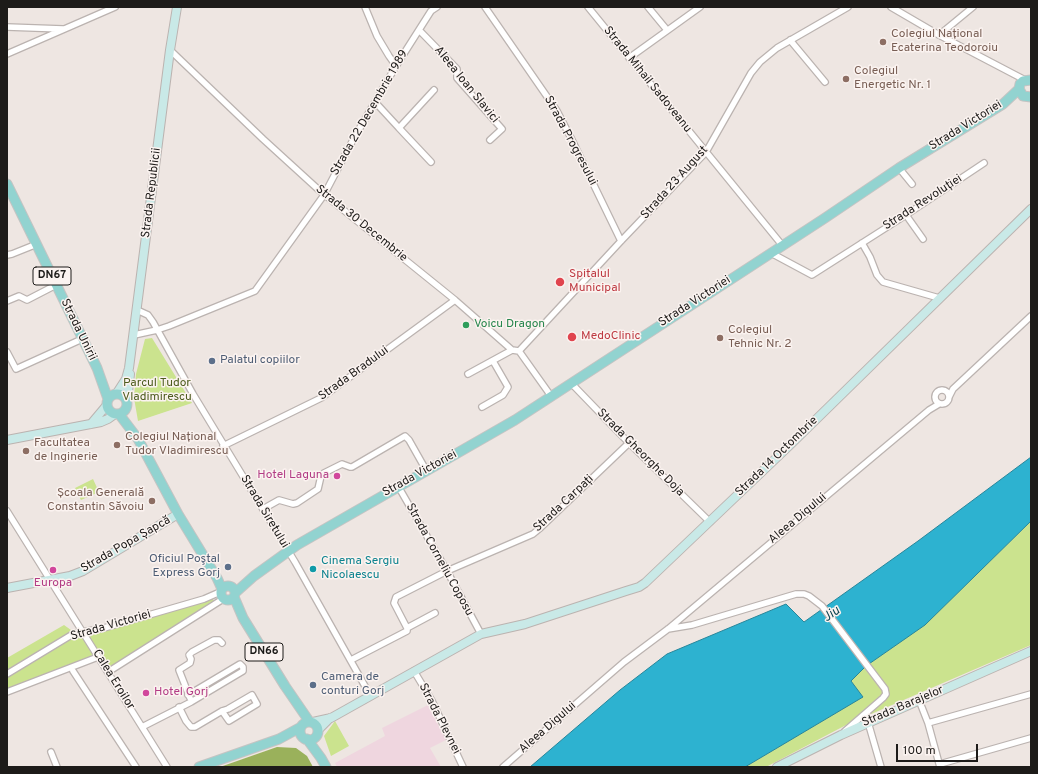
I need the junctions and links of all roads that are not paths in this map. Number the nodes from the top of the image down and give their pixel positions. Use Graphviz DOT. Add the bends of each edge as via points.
graph roads {
  1 [pos="115,7"];
  2 [pos="176,7"];
  3 [pos="364,7"];
  4 [pos="437,7"];
  5 [pos="485,7"];
  6 [pos="588,7"];
  7 [pos="648,7"];
  8 [pos="700,7"];
  9 [pos="848,7"];
  10 [pos="891,7"];
  11 [pos="973,7"];
  12 [pos="7,27"];
  13 [pos="66,29"];
  14 [pos="419,30"];
  15 [pos="667,30"];
  16 [pos="939,35"];
  17 [pos="790,40"];
  18 [pos="170,50"];
  19 [pos="7,54"];
  20 [pos="629,58"];
  21 [pos="396,66"];
  22 [pos="825,82"];
  23 [pos="434,90"];
  24 [pos="1026,90"];
  25 [pos="375,102"];
  26 [pos="399,128"];
  27 [pos="490,140"];
  28 [pos="706,152"];
  29 [pos="431,162"];
  30 [pos="984,162"];
  31 [pos="899,168"];
  32 [pos="7,184"];
  33 [pos="912,184"];
  34 [pos="324,195"];
  35 [pos="1031,209"];
  36 [pos="906,215"];
  37 [pos="923,239"];
  38 [pos="620,241"];
  39 [pos="862,243"];
  40 [pos="37,244"];
  41 [pos="782,245"];
  42 [pos="771,253"];
  43 [pos="7,255"];
  44 [pos="56,285"];
  45 [pos="939,298"];
  46 [pos="455,300"];
  47 [pos="7,301"];
  48 [pos="137,310"];
  49 [pos="1031,316"];
  50 [pos="157,330"];
  51 [pos="134,335"];
  52 [pos="82,339"];
  53 [pos="512,350"];
  54 [pos="7,352"];
  55 [pos="519,352"];
  56 [pos="493,361"];
  57 [pos="129,370"];
  58 [pos="468,374"];
  59 [pos="571,383"];
  60 [pos="952,389"];
  61 [pos="941,390"];
  62 [pos="551,396"];
  63 [pos="112,397"];
  64 [pos="949,397"];
  65 [pos="935,398"];
  66 [pos="127,404"];
  67 [pos="939,404"];
  68 [pos="482,407"];
  69 [pos="929,410"];
  70 [pos="117,414"];
  71 [pos="91,424"];
  72 [pos="138,439"];
  73 [pos="7,440"];
  74 [pos="629,443"];
  75 [pos="223,446"];
  76 [pos="426,470"];
  77 [pos="398,486"];
  78 [pos="263,509"];
  79 [pos="7,512"];
  80 [pos="178,514"];
  81 [pos="710,522"];
  82 [pos="288,552"];
  83 [pos="447,571"];
  84 [pos="50,580"];
  85 [pos="7,588"];
  86 [pos="227,593"];
  87 [pos="435,613"];
  88 [pos="407,628"];
  89 [pos="668,629"];
  90 [pos="82,631"];
  91 [pos="481,634"];
  92 [pos="222,643"];
  93 [pos="1031,652"];
  94 [pos="98,657"];
  95 [pos="351,660"];
  96 [pos="74,671"];
  97 [pos="414,671"];
  98 [pos="108,672"];
  99 [pos="7,674"];
  100 [pos="7,692"];
  101 [pos="1031,694"];
  102 [pos="188,695"];
  103 [pos="370,695"];
  104 [pos="919,700"];
  105 [pos="191,702"];
  106 [pos="179,707"];
  107 [pos="222,711"];
  108 [pos="330,718"];
  109 [pos="868,722"];
  110 [pos="928,723"];
  111 [pos="306,724"];
  112 [pos="142,727"];
  113 [pos="317,733"];
  114 [pos="840,734"];
  115 [pos="305,738"];
  116 [pos="1031,738"];
  117 [pos="279,739"];
  118 [pos="51,752"];
  119 [pos="322,758"];
  120 [pos="940,765"];
  121 [pos="57,767"];
  122 [pos="136,767"];
  123 [pos="167,767"];
  124 [pos="199,767"];
  125 [pos="326,767"];
  126 [pos="463,767"];
  127 [pos="503,767"];
  128 [pos="777,767"];
  129 [pos="881,767"];
  1 -- 13 [label="street"];
  2 -- 18 [label="street, Strada Republicii"];
  3 -- 21 [label="street" via="377,36"];
  4 -- 14 [label="street, Strada 22 Decembrie 1989" via="431,11"];
  5 -- 38 [label="street, Strada Progresului" via="557,112"];
  6 -- 20 [label="street, Strada Mihail Sadoveanu"];
  7 -- 15 [label="street"];
  8 -- 15 [label="street"];
  9 -- 17 [label="street, Strada 23 August"];
  10 -- 16 [label="street"];
  11 -- 16 [label="street"];
  12 -- 13 [label="street"];
  13 -- 19 [label="street"];
  14 -- 21 [label="street, Strada 22 Decembrie 1989"];
  14 -- 27 [label="street, Aleea Ioan Slavici" via="457,69 458,78 502,129"];
  15 -- 20 [label="street"];
  16 -- 24 [label="street" via="1006,71"];
  17 -- 22 [label="street"];
  17 -- 28 [label="street, Strada 23 August" via="756,66"];
  18 -- 34 [label="street, Strada 30 Decembrie"];
  18 -- 48 [label="street, Strada Republicii"];
  20 -- 28 [label="street, Strada Mihail Sadoveanu"];
  21 -- 25 [label="street, Strada 22 Decembrie 1989"];
  23 -- 26 [label="street"];
  24 -- 31 [label="main road, Strada Victoriei"];
  25 -- 26 [label="street"];
  25 -- 34 [label="street, Strada 22 Decembrie 1989"];
  26 -- 29 [label="street"];
  28 -- 38 [label="street, Strada 23 August"];
  28 -- 41 [label="street, Strada Mihail Sadoveanu"];
  30 -- 36 [label="street, Strada Revoluției"];
  31 -- 33 [label="street"];
  31 -- 41 [label="main road, Strada Victoriei"];
  32 -- 40 [label="main road, Strada Unirii / DN67"];
  34 -- 46 [label="street, Strada 30 Decembrie"];
  34 -- 50 [label="street, Strada 22 Decembrie 1989" via="255,290"];
  35 -- 45 [label="street, Strada 14 Octombrie"];
  36 -- 37 [label="street"];
  36 -- 39 [label="street, Strada Revoluției"];
  38 -- 55 [label="street, Strada 23 August"];
  39 -- 42 [label="street, Strada Revoluției" via="812,275"];
  39 -- 45 [label="street" via="883,282"];
  40 -- 43 [label="street"];
  40 -- 44 [label="main road, Strada Unirii / DN67"];
  41 -- 42 [label="main road, Strada Victoriei"];
  42 -- 59 [label="main road, Strada Victoriei"];
  44 -- 47 [label="street" via="27,300 19,296"];
  44 -- 52 [label="main road, Strada Unirii / DN67"];
  45 -- 81 [label="street, Strada 14 Octombrie"];
  46 -- 53 [label="street, Strada 30 Decembrie"];
  46 -- 75 [label="street, Strada Bradului" via="327,394"];
  48 -- 50 [label="street" via="148,315"];
  48 -- 51 [label="street, Strada Republicii"];
  49 -- 60 [label="street"];
  50 -- 51 [label="street, Strada 22 Decembrie 1989"];
  50 -- 75 [label="street, Strada Siretului"];
  51 -- 57 [label="street, Strada Republicii"];
  52 -- 54 [label="street" via="16,369"];
  52 -- 63 [label="main road, Strada Unirii / DN67"];
  53 -- 55 [label="street, Strada 30 Decembrie"];
  53 -- 56 [label="street"];
  55 -- 62 [label="street"];
  56 -- 58 [label="street"];
  56 -- 68 [label="street" via="508,387 503,395"];
  57 -- 63 [label="street, Strada Republicii" via="124,384"];
  57 -- 66 [label="street, Strada Republicii"];
  59 -- 62 [label="main road, Strada Victoriei"];
  59 -- 74 [label="street, Strada Gheorghe Doja"];
  60 -- 61 [label="street"];
  60 -- 64 [label="street"];
  61 -- 64 [label="street" via="948,393"];
  61 -- 65 [label="street"];
  62 -- 76 [label="main road, Strada Victoriei" via="497,431"];
  63 -- 66 [label="main road, Strada Unirii" via="124,395"];
  63 -- 70 [label="main road, Strada Unirii" via="109,410"];
  63 -- 71 [label="street, Strada Republicii"];
  64 -- 67 [label="street" via="946,404"];
  65 -- 67 [label="street"];
  65 -- 69 [label="street, Aleea Digului"];
  66 -- 70 [label="main road" via="125,411"];
  66 -- 72 [label="main road, Strada Unirii"];
  67 -- 69 [label="street, Aleea Digului"];
  69 -- 89 [label="street, Aleea Digului"];
  70 -- 71 [label="street" via="105,421"];
  70 -- 72 [label="main road, Strada Unirii"];
  71 -- 73 [label="street"];
  72 -- 80 [label="main road, Strada Unirii"];
  74 -- 81 [label="street, Strada Gheorghe Doja"];
  74 -- 83 [label="street, Strada Carpați" via="540,530"];
  75 -- 78 [label="street, Strada Siretului"];
  76 -- 77 [label="main road, Strada Victoriei"];
  76 -- 78 [label="street" via="405,436 352,467 342,464 324,473 318,489 297,503 278,500"];
  77 -- 82 [label="main road, Strada Victoriei" via="296,544"];
  77 -- 83 [label="street, Strada Corneliu Coposu"];
  78 -- 82 [label="street, Strada Siretului"];
  79 -- 84 [label="street, Calea Eroilor"];
  80 -- 84 [label="street, Strada Popa Șapcă" via="89,568 70,576"];
  80 -- 86 [label="main road, Strada Unirii"];
  81 -- 91 [label="street, Strada 14 Octombrie" via="639,587 524,624"];
  82 -- 86 [label="main road, Strada Victoriei"];
  82 -- 95 [label="street, Strada Siretului"];
  83 -- 88 [label="street, Strada Carpați" via="396,597 394,603"];
  83 -- 91 [label="street, Strada Corneliu Coposu"];
  84 -- 85 [label="street, Strada Popa Șapcă"];
  84 -- 90 [label="street, Calea Eroilor"];
  86 -- 90 [label="street, Strada Victoriei" via="104,628"];
  86 -- 98 [label="street, Strada Victoriei"];
  86 -- 111 [label="main road, Strada Unirii / DN66"];
  87 -- 88 [label="street"];
  88 -- 95 [label="street" via="405,633"];
  89 -- 114 [label="street, Aleea Digului" via="692,625 796,594 804,594 822,606 885,689 886,694"];
  89 -- 127 [label="street, Aleea Digului" via="624,662"];
  90 -- 94 [label="street, Calea Eroilor"];
  90 -- 99 [label="street, Strada Victoriei"];
  91 -- 97 [label="street, Strada 14 Octombrie"];
  92 -- 102 [label="street" via="214,640 192,652 189,655 190,663 178,670"];
  93 -- 104 [label="street, Strada Barajelor"];
  94 -- 98 [label="street, Calea Eroilor"];
  94 -- 100 [label="street"];
  95 -- 103 [label="street, Strada Siretului"];
  96 -- 122 [label="street"];
  97 -- 103 [label="street, Strada 14 Octombrie"];
  97 -- 126 [label="street, Strada Plevnei" via="432,701"];
  98 -- 112 [label="street, Calea Eroilor"];
  101 -- 110 [label="street"];
  102 -- 105 [label="street"];
  102 -- 105 [label="street" via="240,664 242,667 243,672"];
  103 -- 108 [label="street, Strada 14 Octombrie"];
  104 -- 109 [label="street, Strada Barajelor"];
  104 -- 110 [label="street"];
  105 -- 106 [label="street"];
  106 -- 107 [label="street" via="191,728"];
  106 -- 112 [label="street"];
  107 -- 107 [label="street" via="252,695 257,704 229,721"];
  108 -- 111 [label="street"];
  108 -- 113 [label="street"];
  109 -- 114 [label="street, Strada Barajelor"];
  109 -- 129 [label="street"];
  110 -- 120 [label="street"];
  111 -- 113 [label="main road, Strada Unirii" via="316,724"];
  111 -- 115 [label="main road, Strada Unirii" via="300,731"];
  111 -- 117 [label="main road"];
  112 -- 123 [label="street, Calea Eroilor"];
  113 -- 115 [label="main road" via="310,740"];
  113 -- 119 [label="main road, Strada Unirii"];
  114 -- 128 [label="street, Strada Barajelor"];
  115 -- 117 [label="main road"];
  115 -- 119 [label="main road, Strada Unirii"];
  116 -- 120 [label="street"];
  117 -- 124 [label="main road"];
  118 -- 121 [label="street"];
  119 -- 125 [label="main road, Strada Unirii"];
}
